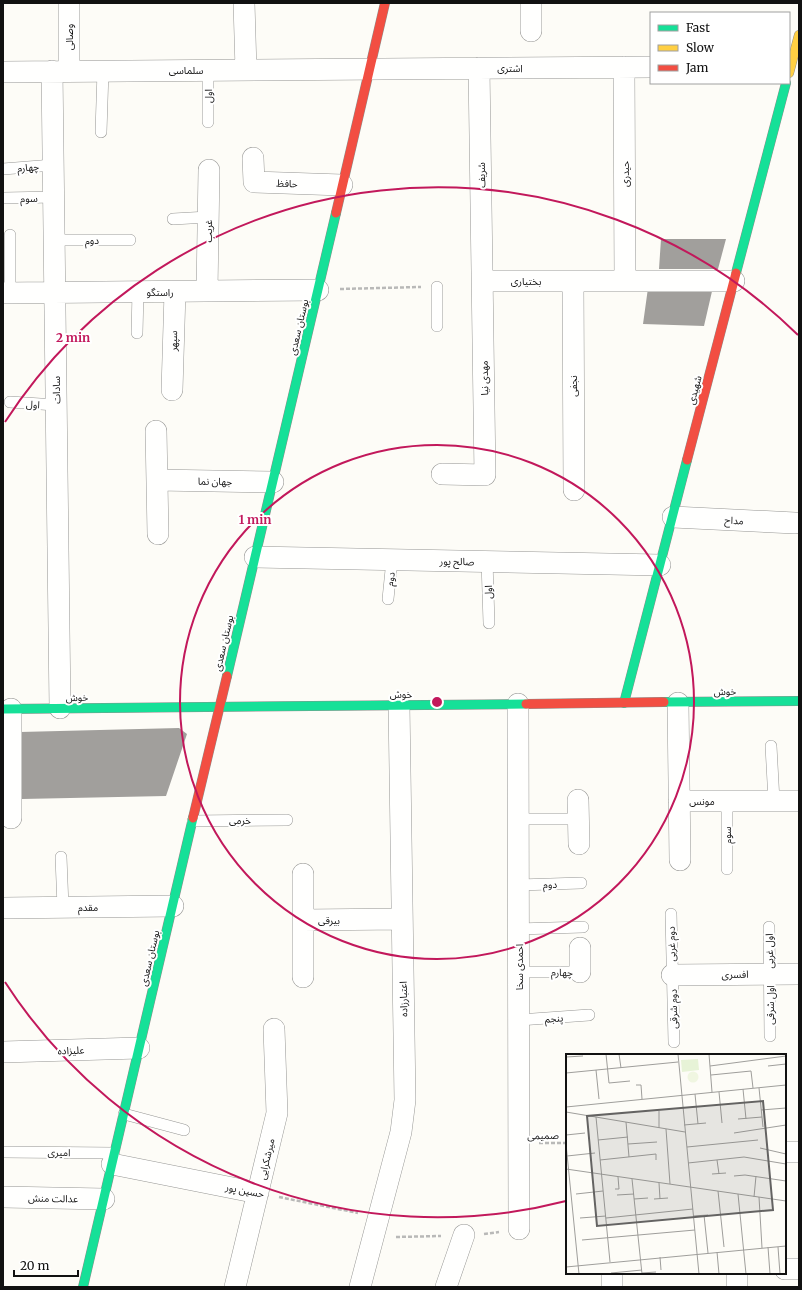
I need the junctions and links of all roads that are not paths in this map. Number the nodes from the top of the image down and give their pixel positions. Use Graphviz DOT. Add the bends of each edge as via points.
graph roads {
  1 [pos="69,3"];
  2 [pos="244,3"];
  3 [pos="385,3"];
  4 [pos="531,3"];
  5 [pos="531,31"];
  6 [pos="799,35"];
  7 [pos="650,66"];
  8 [pos="624,67"];
  9 [pos="479,68"];
  10 [pos="790,68"];
  11 [pos="370,69"];
  12 [pos="208,70"];
  13 [pos="246,70"];
  14 [pos="61,71"];
  15 [pos="103,71"];
  16 [pos="3,72"];
  17 [pos="786,84"];
  18 [pos="208,122"];
  19 [pos="101,132"];
  20 [pos="253,158"];
  21 [pos="53,165"];
  22 [pos="3,169"];
  23 [pos="209,170"];
  24 [pos="342,185"];
  25 [pos="54,197"];
  26 [pos="4,198"];
  27 [pos="208,217"];
  28 [pos="173,219"];
  29 [pos="10,235"];
  30 [pos="54,240"];
  31 [pos="130,240"];
  32 [pos="483,281"];
  33 [pos="572,281"];
  34 [pos="625,281"];
  35 [pos="734,281"];
  36 [pos="437,287"];
  37 [pos="318,290"];
  38 [pos="207,291"];
  39 [pos="138,292"];
  40 [pos="175,292"];
  41 [pos="7,293"];
  42 [pos="55,293"];
  43 [pos="438,326"];
  44 [pos="137,333"];
  45 [pos="172,390"];
  46 [pos="10,402"];
  47 [pos="56,405"];
  48 [pos="156,431"];
  49 [pos="442,474"];
  50 [pos="157,480"];
  51 [pos="273,482"];
  52 [pos="574,490"];
  53 [pos="673,517"];
  54 [pos="795,524"];
  55 [pos="158,534"];
  56 [pos="255,557"];
  57 [pos="392,560"];
  58 [pos="488,561"];
  59 [pos="660,565"];
  60 [pos="388,599"];
  61 [pos="489,623"];
  62 [pos="799,701"];
  63 [pos="624,703"];
  64 [pos="678,703"];
  65 [pos="518,704"];
  66 [pos="399,705"];
  67 [pos="220,706"];
  68 [pos="60,708"];
  69 [pos="7,709"];
  70 [pos="771,746"];
  71 [pos="7,790"];
  72 [pos="679,801"];
  73 [pos="727,801"];
  74 [pos="774,801"];
  75 [pos="799,801"];
  76 [pos="578,810"];
  77 [pos="11,818"];
  78 [pos="519,819"];
  79 [pos="287,820"];
  80 [pos="193,821"];
  81 [pos="579,844"];
  82 [pos="61,857"];
  83 [pos="680,860"];
  84 [pos="727,868"];
  85 [pos="303,874"];
  86 [pos="582,883"];
  87 [pos="519,885"];
  88 [pos="172,906"];
  89 [pos="63,907"];
  90 [pos="3,908"];
  91 [pos="670,914"];
  92 [pos="402,919"];
  93 [pos="303,920"];
  94 [pos="583,927"];
  95 [pos="769,927"];
  96 [pos="518,929"];
  97 [pos="580,948"];
  98 [pos="519,972"];
  99 [pos="580,972"];
  100 [pos="770,974"];
  101 [pos="799,974"];
  102 [pos="672,975"];
  103 [pos="304,977"];
  104 [pos="589,1015"];
  105 [pos="519,1020"];
  106 [pos="274,1029"];
  107 [pos="770,1036"];
  108 [pos="674,1042"];
  109 [pos="139,1048"];
  110 [pos="3,1052"];
  111 [pos="124,1114"];
  112 [pos="184,1130"];
  113 [pos="3,1152"];
  114 [pos="786,1152"];
  115 [pos="799,1152"];
  116 [pos="113,1158"];
  117 [pos="258,1193"];
  118 [pos="3,1197"];
  119 [pos="104,1199"];
  120 [pos="519,1229"];
  121 [pos="464,1235"];
  122 [pos="786,1269"];
  123 [pos="799,1269"];
  124 [pos="612,1274"];
  125 [pos="737,1274"];
  126 [pos="83,1287"];
  127 [pos="234,1287"];
  128 [pos="360,1287"];
  129 [pos="446,1287"];
  130 [pos="612,1287"];
  131 [pos="737,1287"];
  1 -- 14 [label="street, وصالی"];
  2 -- 13 [label="street"];
  3 -- 11 [label="street, بوستان سعدی"];
  4 -- 5 [label="street"];
  6 -- 10 [label="street, شهیدی"];
  7 -- 8 [label="street, اشتری"];
  8 -- 9 [label="street, اشتری"];
  8 -- 34 [label="street, حیدری"];
  9 -- 11 [label="street, اشتری"];
  9 -- 32 [label="street, شریف"];
  11 -- 13 [label="street, سلماسی"];
  11 -- 24 [label="street, بوستان سعدی"];
  12 -- 13 [label="street, سلماسی"];
  12 -- 15 [label="street, سلماسی"];
  12 -- 18 [label="lane, اول"];
  14 -- 15 [label="street, سلماسی"];
  14 -- 16 [label="street, سلماسی"];
  14 -- 21 [label="street, سادات"];
  15 -- 19 [label="lane"];
  17 -- 35 [label="street, شهیدی"];
  20 -- 24 [label="street, حافظ" via="254,182"];
  21 -- 22 [label="lane, چهارم"];
  21 -- 25 [label="street, سادات"];
  23 -- 27 [label="street, غریب"];
  24 -- 37 [label="street, بوستان سعدی"];
  25 -- 26 [label="lane, سوم"];
  25 -- 30 [label="street, سادات"];
  27 -- 28 [label="lane"];
  27 -- 38 [label="street, غریب"];
  29 -- 41 [label="lane"];
  30 -- 31 [label="lane, دوم"];
  30 -- 42 [label="street, سادات"];
  32 -- 33 [label="street, بختیاری"];
  32 -- 49 [label="street, مهدی نیا" via="485,475"];
  33 -- 34 [label="street, بختیاری"];
  33 -- 52 [label="street, نجفی"];
  34 -- 35 [label="street, بختیاری"];
  35 -- 53 [label="street, شهیدی"];
  36 -- 43 [label="lane"];
  37 -- 38 [label="street, راستگو"];
  37 -- 51 [label="street, بوستان سعدی"];
  38 -- 40 [label="street, راستگو"];
  39 -- 40 [label="street, راستگو"];
  39 -- 42 [label="street, راستگو"];
  39 -- 44 [label="lane"];
  40 -- 45 [label="street, سپهر"];
  41 -- 42 [label="street, راستگو"];
  42 -- 47 [label="street, سادات"];
  46 -- 47 [label="lane, اول"];
  47 -- 68 [label="street, سادات"];
  48 -- 50 [label="street"];
  50 -- 51 [label="street, جهان نما"];
  50 -- 55 [label="street"];
  51 -- 56 [label="street, بوستان سعدی"];
  53 -- 54 [label="street, مداح"];
  53 -- 59 [label="street, شهیدی"];
  56 -- 57 [label="street, صالح پور"];
  56 -- 67 [label="street, بوستان سعدی"];
  57 -- 58 [label="street, صالح پور"];
  57 -- 60 [label="lane, دوم"];
  58 -- 59 [label="street, صالح پور"];
  58 -- 61 [label="lane, اول"];
  59 -- 63 [label="street, شهیدی"];
  62 -- 64 [label="street, خوش"];
  63 -- 64 [label="street, خوش"];
  63 -- 65 [label="street, خوش"];
  64 -- 72 [label="street, مونس"];
  65 -- 66 [label="street, خوش"];
  65 -- 78 [label="street, احمدی سخا"];
  66 -- 67 [label="street, خوش"];
  66 -- 92 [label="street, اعتبارزاده"];
  67 -- 68 [label="street, خوش"];
  67 -- 80 [label="street, بوستان سعدی"];
  68 -- 69 [label="street, خوش"];
  69 -- 71 [label="street"];
  70 -- 74 [label="lane"];
  71 -- 77 [label="street"];
  72 -- 73 [label="street, مونس"];
  72 -- 83 [label="street"];
  73 -- 74 [label="street, مونس"];
  73 -- 84 [label="lane, سوم"];
  74 -- 75 [label="street, مونس"];
  76 -- 78 [label="lane"];
  76 -- 81 [label="street"];
  78 -- 87 [label="street, احمدی سخا"];
  79 -- 80 [label="lane, خرمی"];
  80 -- 88 [label="street, بوستان سعدی"];
  82 -- 89 [label="lane"];
  85 -- 93 [label="street, بیرقی"];
  86 -- 87 [label="lane, دوم"];
  87 -- 96 [label="street, احمدی سخا"];
  88 -- 89 [label="street, مقدم"];
  88 -- 109 [label="street, بوستان سعدی"];
  89 -- 90 [label="street, مقدم"];
  91 -- 102 [label="lane, دوم غربی"];
  92 -- 93 [label="street, بیرقی"];
  92 -- 128 [label="street, اعتبارزاده" via="405,1100 401,1132"];
  93 -- 103 [label="street"];
  94 -- 96 [label="lane"];
  95 -- 100 [label="lane, اول غربی"];
  96 -- 98 [label="street, احمدی سخا"];
  97 -- 99 [label="street, چهارم"];
  98 -- 99 [label="lane, چهارم"];
  98 -- 105 [label="street, احمدی سخا"];
  100 -- 101 [label="street, افسری"];
  100 -- 102 [label="street, افسری"];
  100 -- 107 [label="lane, اول شرقی"];
  102 -- 108 [label="lane, دوم شرقی"];
  104 -- 105 [label="lane, پنجم"];
  105 -- 120 [label="street, احمدی سخا"];
  106 -- 117 [label="street, میرشکرایی" via="277,1114"];
  109 -- 110 [label="street, علیزاده"];
  109 -- 111 [label="street, بوستان سعدی"];
  111 -- 112 [label="lane"];
  111 -- 116 [label="street, بوستان سعدی"];
  113 -- 116 [label="lane, امیری"];
  114 -- 115 [label="street"];
  116 -- 117 [label="street, حسین پور"];
  116 -- 119 [label="street, بوستان سعدی"];
  117 -- 127 [label="street, میرشکرایی"];
  118 -- 119 [label="street, عدالت منش"];
  119 -- 126 [label="street, بوستان سعدی"];
  121 -- 129 [label="street"];
  122 -- 123 [label="street"];
  124 -- 130 [label="street"];
  125 -- 131 [label="street"];
}
